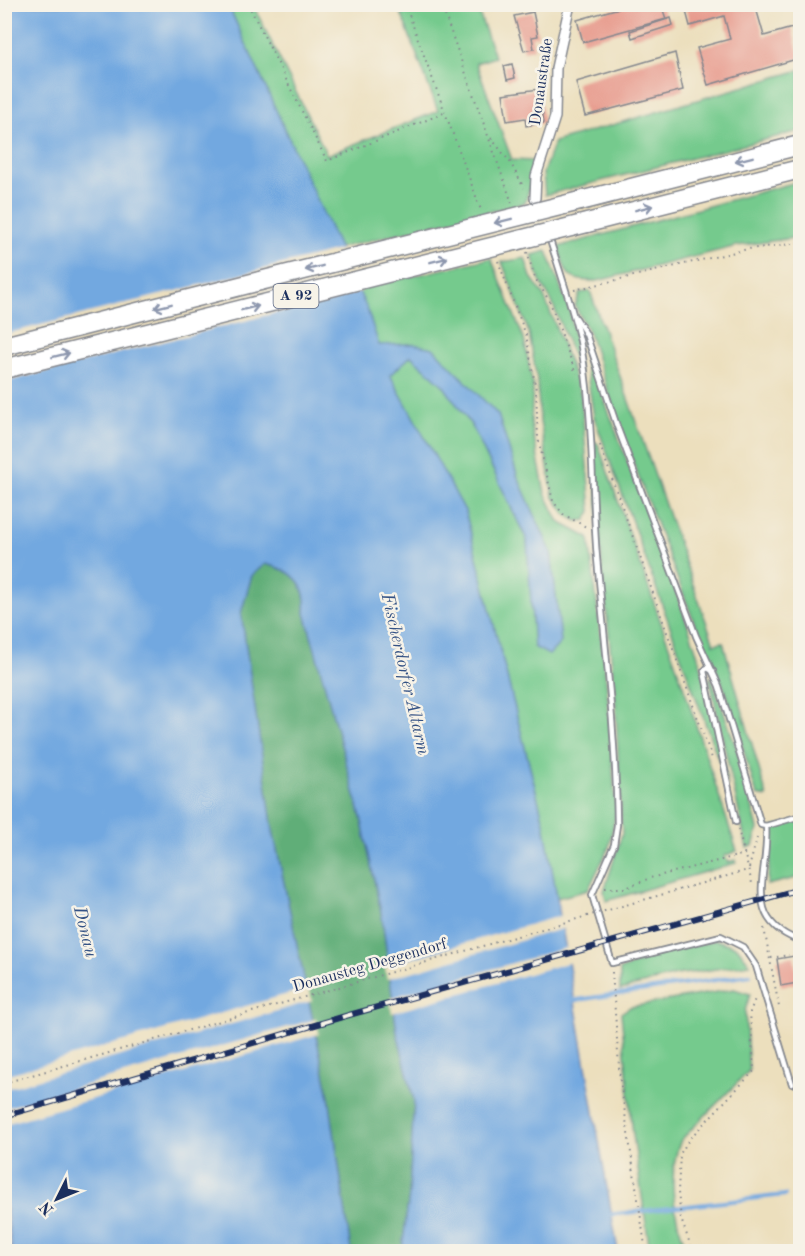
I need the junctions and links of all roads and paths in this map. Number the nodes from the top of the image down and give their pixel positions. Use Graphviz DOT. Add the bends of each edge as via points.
graph roads {
  1 [pos="248,4"];
  2 [pos="405,4"];
  3 [pos="441,4"];
  4 [pos="570,4"];
  5 [pos="446,112"];
  6 [pos="488,135"];
  7 [pos="801,145"];
  8 [pos="801,170"];
  9 [pos="510,195"];
  10 [pos="535,198"];
  11 [pos="484,220"];
  12 [pos="543,220"];
  13 [pos="547,232"];
  14 [pos="801,243"];
  15 [pos="495,253"];
  16 [pos="535,278"];
  17 [pos="568,291"];
  18 [pos="573,314"];
  19 [pos="4,346"];
  20 [pos="4,369"];
  21 [pos="577,376"];
  22 [pos="598,437"];
  23 [pos="595,530"];
  24 [pos="713,671"];
  25 [pos="716,767"];
  26 [pos="801,816"];
  27 [pos="736,822"];
  28 [pos="766,826"];
  29 [pos="754,848"];
  30 [pos="745,854"];
  31 [pos="748,870"];
  32 [pos="597,885"];
  33 [pos="754,892"];
  34 [pos="763,924"];
  35 [pos="799,938"];
  36 [pos="791,955"];
  37 [pos="770,958"];
  38 [pos="612,963"];
  39 [pos="801,970"];
  40 [pos="761,990"];
  41 [pos="779,1009"];
  42 [pos="4,1083"];
  43 [pos="792,1084"];
  44 [pos="646,1251"];
  45 [pos="693,1251"];
  1 -- 5 [label="path" via="327,161"];
  2 -- 5 [label="path"];
  3 -- 6 [label="path"];
  4 -- 10 [label="street, Donaustraße" via="556,68 555,117 536,176"];
  5 -- 11 [label="path"];
  6 -- 9 [label="path"];
  6 -- 10 [label="path"];
  7 -- 19 [label="highway, A 92, one-way, bridge"];
  20 -- 8 [label="highway, A 92, one-way, bridge"];
  10 -- 12 [label="lane"];
  13 -- 17 [label="lane"];
  14 -- 17 [label="path" via="748,249"];
  15 -- 23 [label="path" via="526,335 536,390 538,438 553,501 575,523"];
  16 -- 21 [label="path" via="550,302"];
  17 -- 18 [label="lane"];
  18 -- 23 [label="lane" via="588,407"];
  18 -- 24 [label="lane" via="586,334 671,571"];
  22 -- 25 [label="path"];
  23 -- 32 [label="lane" via="617,825 614,845"];
  24 -- 27 [label="lane" via="704,670"];
  24 -- 28 [label="lane" via="761,825"];
  26 -- 28 [label="lane"];
  27 -- 30 [label="path"];
  28 -- 35 [label="lane" via="768,844 762,882 765,911 779,932"];
  29 -- 31 [label="path"];
  30 -- 31 [label="path"];
  30 -- 32 [label="path" via="650,878 626,888"];
  31 -- 33 [label="path"];
  31 -- 42 [label="path, Donausteg Deggendorf, bridge"];
  32 -- 38 [label="lane" via="592,895"];
  34 -- 37 [label="path"];
  35 -- 39 [label="lane"];
  36 -- 37 [label="path"];
  37 -- 41 [label="path"];
  38 -- 40 [label="lane" via="721,936 743,947 756,966"];
  38 -- 44 [label="path" via="620,1080"];
  40 -- 43 [label="lane"];
  40 -- 45 [label="path" via="750,1012 754,1071 690,1138 680,1154 681,1219"];
}
